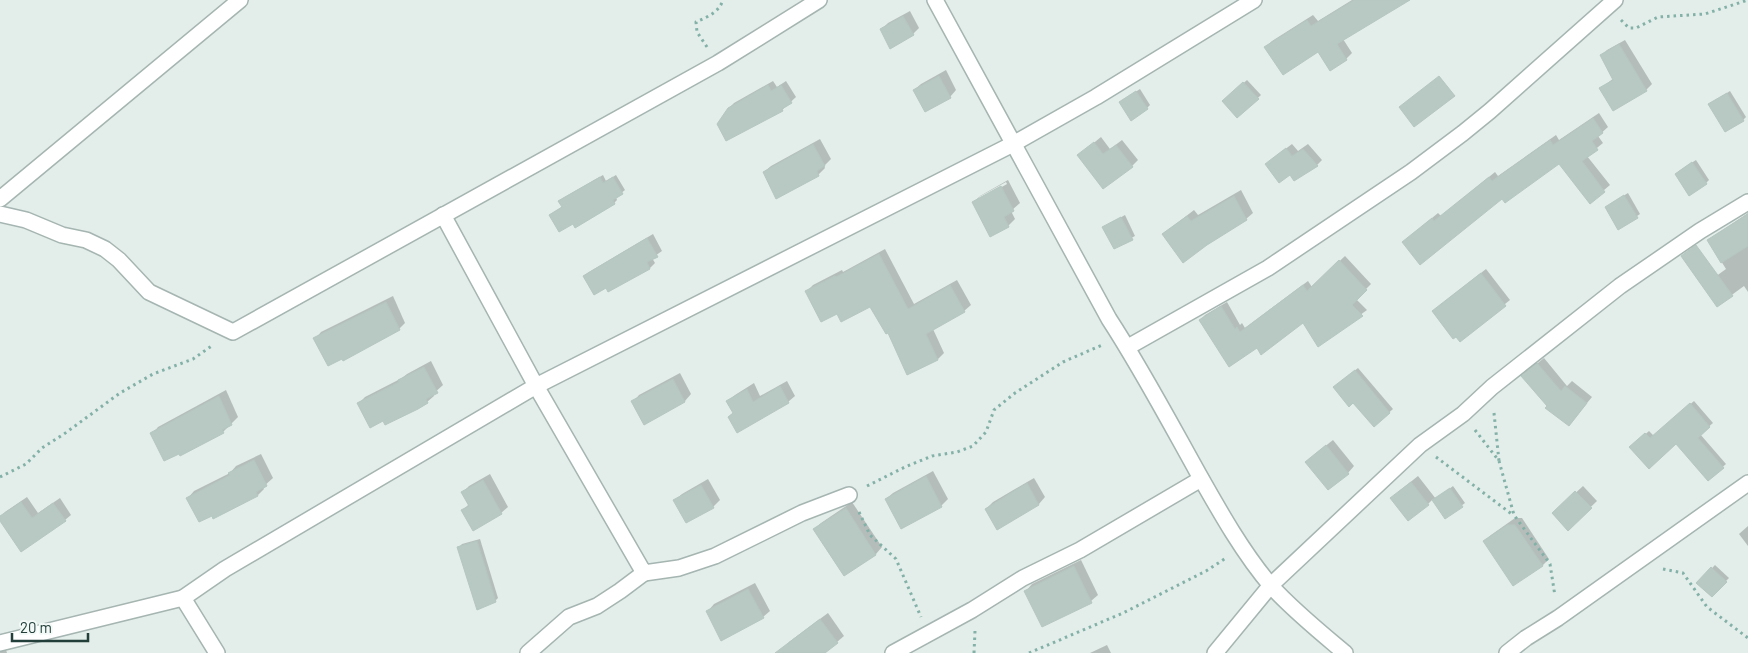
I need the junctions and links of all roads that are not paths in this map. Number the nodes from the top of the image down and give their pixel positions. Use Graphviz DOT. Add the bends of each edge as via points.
graph roads {
  1 [pos="240,0"];
  2 [pos="819,0"];
  3 [pos="935,0"];
  4 [pos="1254,0"];
  5 [pos="1615,0"];
  6 [pos="1013,144"];
  7 [pos="0,199"];
  8 [pos="1748,202"];
  9 [pos="0,214"];
  10 [pos="443,216"];
  11 [pos="1128,347"];
  12 [pos="536,386"];
  13 [pos="1201,479"];
  14 [pos="1748,483"];
  15 [pos="842,498"];
  16 [pos="644,573"];
  17 [pos="1271,585"];
  18 [pos="184,598"];
  19 [pos="0,643"];
  20 [pos="217,653"];
  21 [pos="528,653"];
  22 [pos="893,653"];
  23 [pos="1215,653"];
  24 [pos="1345,653"];
  25 [pos="1507,653"];
  1 -- 7 [label="street"];
  2 -- 10 [label="street" via="718,63"];
  3 -- 6 [label="street"];
  4 -- 6 [label="street"];
  5 -- 11 [label="street" via="1490,111 1411,172 1268,268"];
  6 -- 11 [label="street"];
  6 -- 12 [label="street"];
  8 -- 17 [label="street" via="1620,286 1492,387 1463,414 1420,445"];
  9 -- 10 [label="street" via="26,220 105,249 149,292 234,332"];
  10 -- 12 [label="street"];
  11 -- 13 [label="street"];
  12 -- 16 [label="street"];
  12 -- 18 [label="street" via="225,569"];
  13 -- 17 [label="street"];
  13 -- 22 [label="street"];
  14 -- 25 [label="street"];
  15 -- 16 [label="street" via="802,513 715,556 678,568"];
  16 -- 21 [label="street" via="597,606 569,617"];
  17 -- 23 [label="street"];
  17 -- 24 [label="street"];
  18 -- 19 [label="street"];
  18 -- 20 [label="street"];
}
